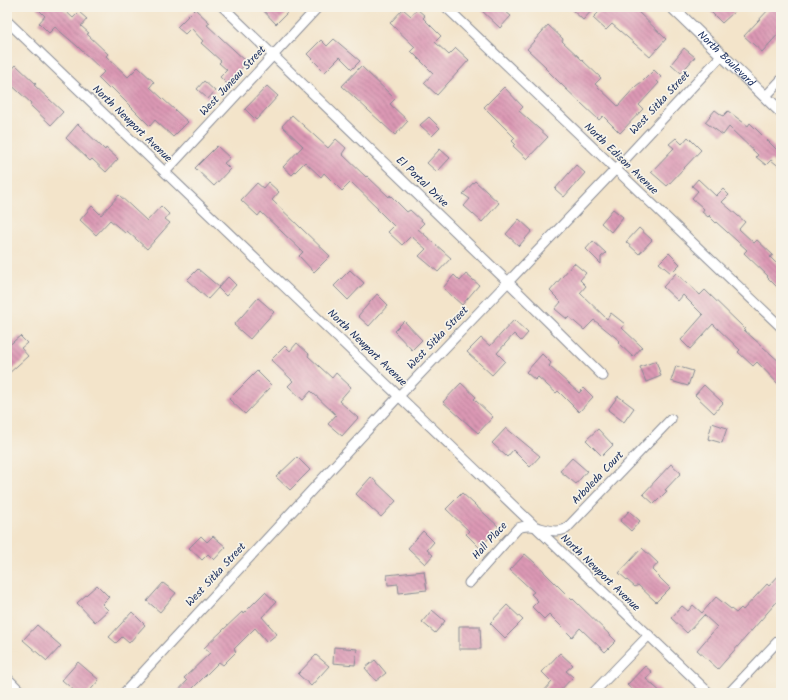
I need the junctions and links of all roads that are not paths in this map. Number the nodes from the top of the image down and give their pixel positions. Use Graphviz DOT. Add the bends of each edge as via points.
graph roads {
  1 [pos="223,7"];
  2 [pos="318,7"];
  3 [pos="446,7"];
  4 [pos="672,7"];
  5 [pos="7,21"];
  6 [pos="273,55"];
  7 [pos="722,55"];
  8 [pos="781,80"];
  9 [pos="765,97"];
  10 [pos="781,112"];
  11 [pos="615,170"];
  12 [pos="164,172"];
  13 [pos="508,282"];
  14 [pos="781,327"];
  15 [pos="603,376"];
  16 [pos="399,396"];
  17 [pos="671,419"];
  18 [pos="534,526"];
  19 [pos="469,583"];
  20 [pos="649,635"];
  21 [pos="781,638"];
  22 [pos="7,678"];
  23 [pos="22,693"];
  24 [pos="124,693"];
  25 [pos="594,693"];
  26 [pos="709,693"];
  27 [pos="729,693"];
  1 -- 6 [label="street, El Portal Drive"];
  2 -- 6 [label="street, West Juneau Street"];
  3 -- 11 [label="street, North Edison Avenue"];
  4 -- 7 [label="street, North Boulevard"];
  5 -- 12 [label="street, North Newport Avenue"];
  6 -- 12 [label="street, West Juneau Street"];
  6 -- 13 [label="street, El Portal Drive"];
  7 -- 9 [label="street, North Boulevard"];
  7 -- 11 [label="street, West Sitka Street"];
  8 -- 9 [label="street"];
  9 -- 10 [label="street, North Boulevard"];
  11 -- 13 [label="street, West Sitka Street"];
  11 -- 14 [label="street, North Edison Avenue"];
  12 -- 16 [label="street, North Newport Avenue"];
  13 -- 15 [label="street, El Portal Drive"];
  13 -- 16 [label="street, West Sitka Street"];
  16 -- 18 [label="street, North Newport Avenue"];
  16 -- 24 [label="street, West Sitka Street"];
  17 -- 18 [label="street, Arboleda Court" via="566,529 556,531"];
  18 -- 19 [label="street, Hall Place" via="524,525 518,528"];
  18 -- 20 [label="street, North Newport Avenue"];
  20 -- 25 [label="street"];
  20 -- 26 [label="street, North Newport Avenue"];
  21 -- 27 [label="street"];
  22 -- 23 [label="street"];
}
